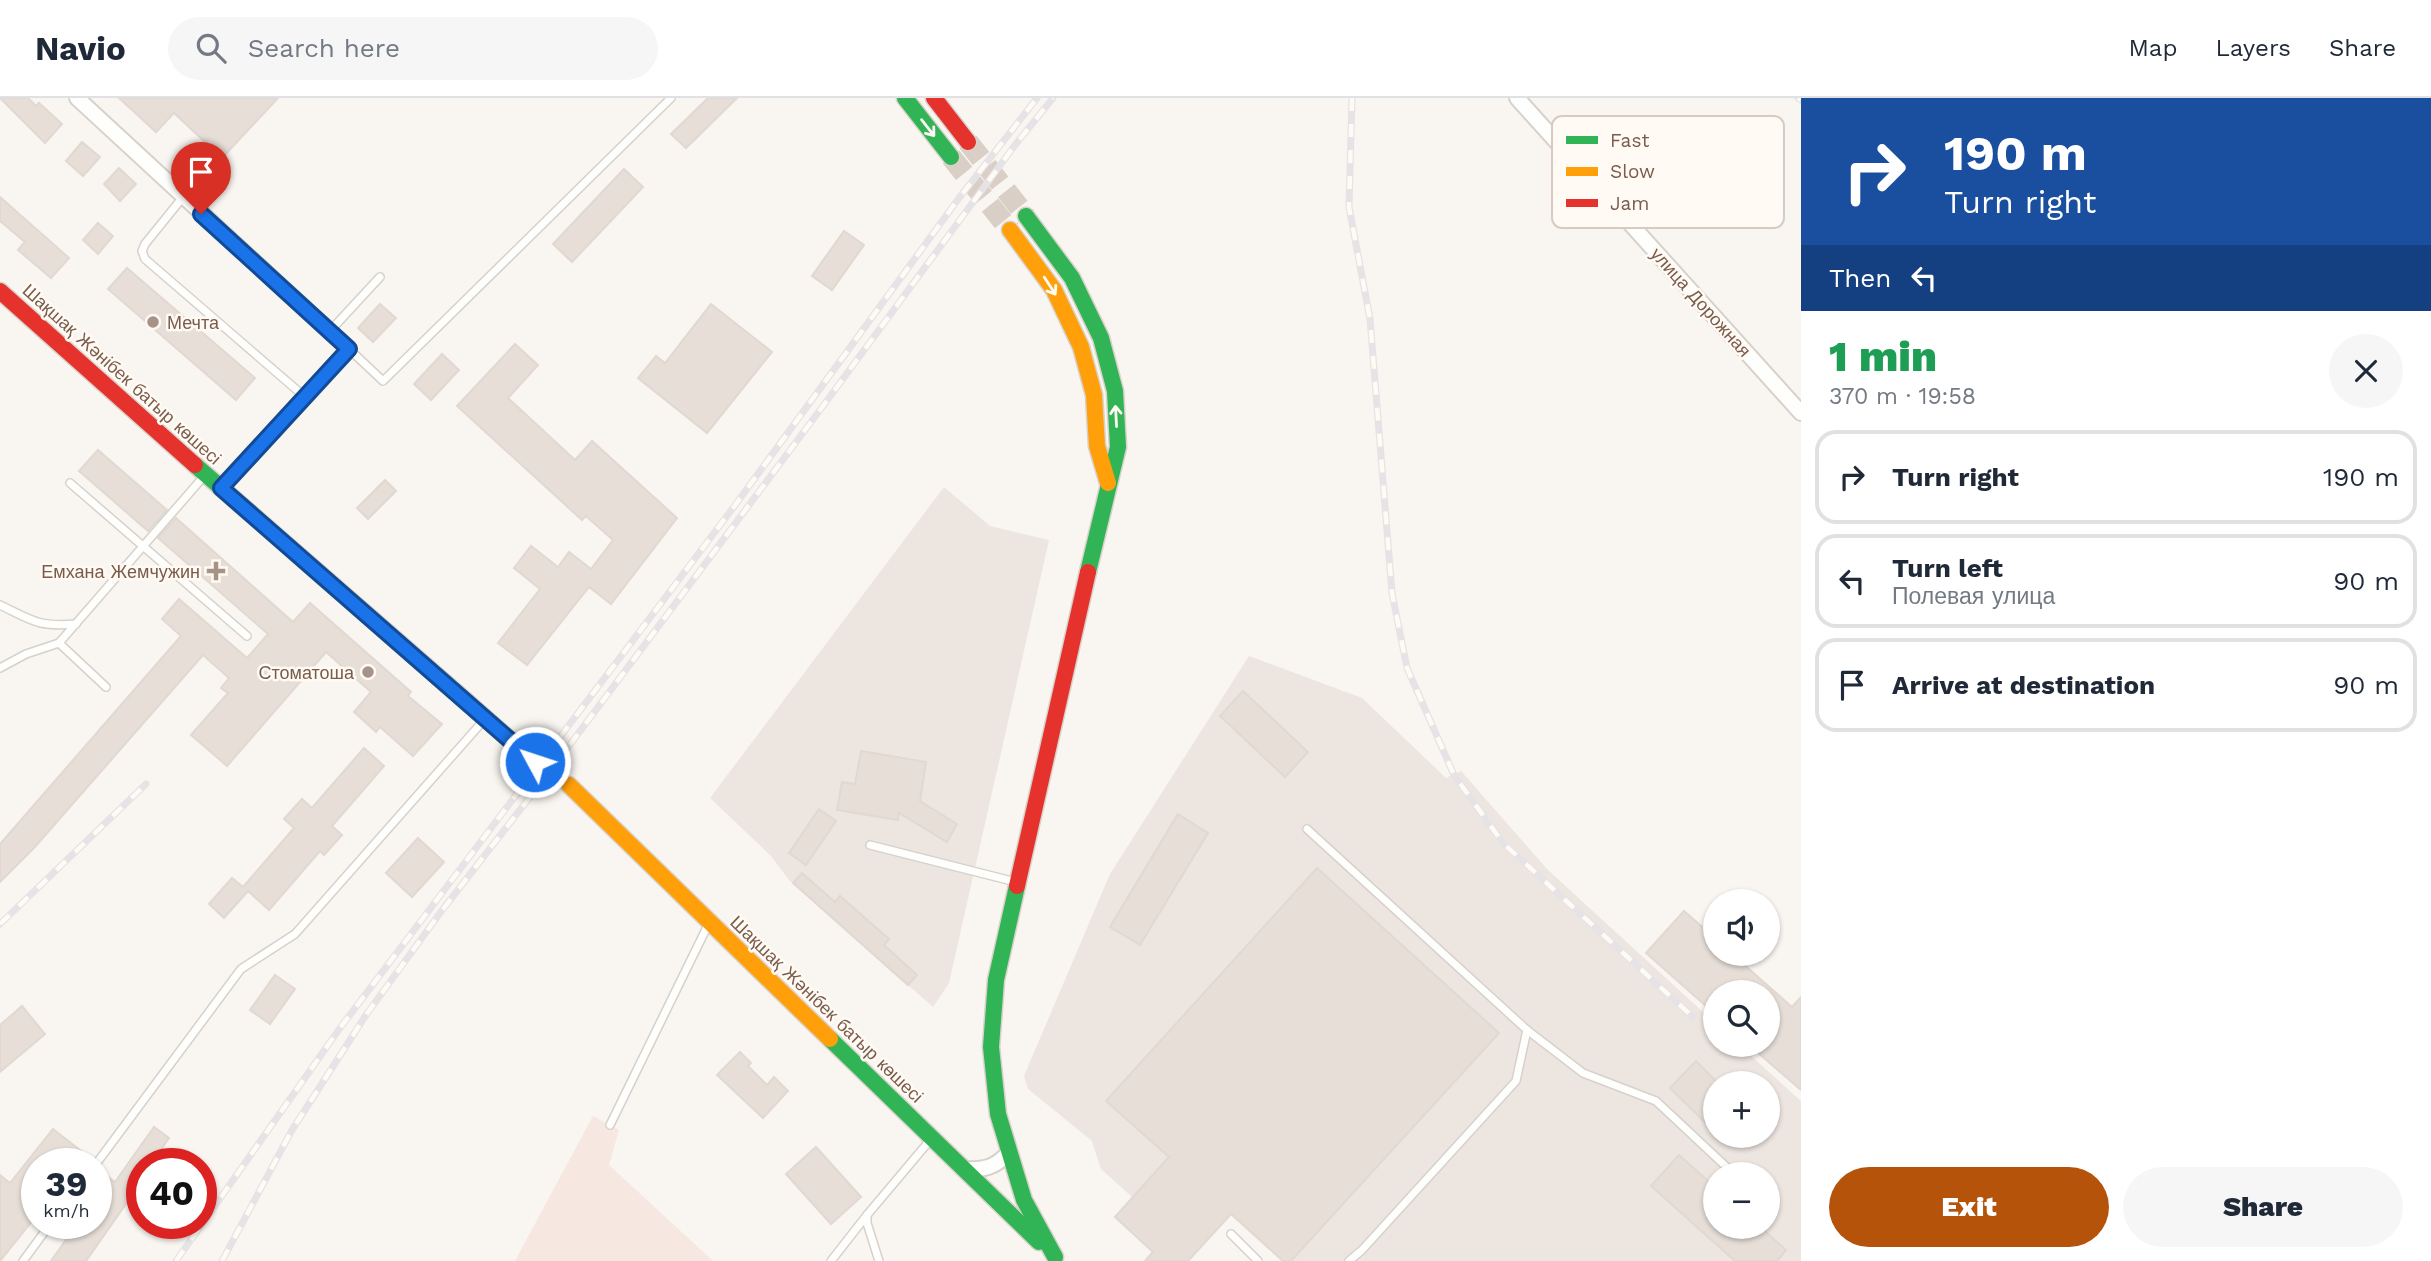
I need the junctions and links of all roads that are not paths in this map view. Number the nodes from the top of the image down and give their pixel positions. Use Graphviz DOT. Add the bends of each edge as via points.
graph roads {
  1 [pos="78,98"];
  2 [pos="671,98"];
  3 [pos="905,98"];
  4 [pos="934,98"];
  5 [pos="1517,98"];
  6 [pos="1552,137"];
  7 [pos="968,142"];
  8 [pos="951,158"];
  9 [pos="183,197"];
  10 [pos="1026,216"];
  11 [pos="1634,228"];
  12 [pos="1010,230"];
  13 [pos="380,277"];
  14 [pos="0,291"];
  15 [pos="329,331"];
  16 [pos="349,349"];
  17 [pos="304,397"];
  18 [pos="1801,413"];
  19 [pos="206,475"];
  20 [pos="70,483"];
  21 [pos="1108,483"];
  22 [pos="221,488"];
  23 [pos="143,546"];
  24 [pos="0,605"];
  25 [pos="76,624"];
  26 [pos="247,636"];
  27 [pos="59,643"];
  28 [pos="0,668"];
  29 [pos="106,687"];
  30 [pos="484,720"];
  31 [pos="535,762"];
  32 [pos="569,785"];
  33 [pos="1307,829"];
  34 [pos="870,845"];
  35 [pos="1017,883"];
  36 [pos="709,922"];
  37 [pos="1527,1030"];
  38 [pos="610,1125"];
  39 [pos="932,1138"];
  40 [pos="108,1148"];
  41 [pos="1008,1153"];
  42 [pos="1721,1162"];
  43 [pos="964,1169"];
  44 [pos="867,1215"];
  45 [pos="1231,1234"];
  46 [pos="39,1239"];
  47 [pos="1055,1260"];
  48 [pos="23,1261"];
  49 [pos="831,1261"];
  50 [pos="880,1261"];
  51 [pos="1258,1261"];
  52 [pos="1349,1261"];
  1 -- 9 [label="street"];
  2 -- 16 [label="lane" via="383,381"];
  3 -- 8 [label="main road, one-way"];
  4 -- 7 [label="main road"];
  5 -- 6 [label="street, улица Дорожная"];
  9 -- 15 [label="street"];
  9 -- 17 [label="lane" via="145,243 145,259"];
  21 -- 10 [label="main road, one-way" via="1118,447 1115,391 1101,338 1072,278"];
  11 -- 18 [label="street, улица Дорожная"];
  12 -- 21 [label="main road, one-way" via="1054,290 1081,347 1094,395 1097,446"];
  13 -- 15 [label="lane"];
  14 -- 19 [label="main road, Шақшақ Жәнібек батыр көшесі"];
  15 -- 16 [label="street"];
  16 -- 17 [label="street"];
  17 -- 22 [label="street"];
  19 -- 22 [label="main road, Шақшақ Жәнібек батыр көшесі"];
  19 -- 23 [label="lane"];
  20 -- 23 [label="lane"];
  21 -- 35 [label="main road"];
  22 -- 30 [label="main road, Шақшақ Жәнібек батыр көшесі"];
  23 -- 25 [label="lane"];
  23 -- 26 [label="lane"];
  24 -- 25 [label="lane" via="38,624"];
  25 -- 27 [label="lane"];
  27 -- 28 [label="lane"];
  27 -- 29 [label="lane"];
  30 -- 31 [label="main road, Шақшақ Жәнібек батыр көшесі"];
  30 -- 40 [label="lane" via="295,934 241,969"];
  32 -- 36 [label="main road, Шақшақ Жәнібек батыр көшесі"];
  33 -- 37 [label="lane"];
  34 -- 35 [label="lane"];
  35 -- 41 [label="main road" via="996,980 991,1047 998,1114"];
  36 -- 38 [label="lane"];
  36 -- 39 [label="main road, Шақшақ Жәнібек батыр көшесі"];
  37 -- 42 [label="lane" via="1583,1073 1656,1101"];
  37 -- 52 [label="lane" via="1516,1081"];
  39 -- 43 [label="main road, Шақшақ Жәнібек батыр көшесі"];
  39 -- 44 [label="lane"];
  41 -- 43 [label="street" via="994,1166"];
  41 -- 47 [label="main road" via="1024,1200"];
  43 -- 47 [label="main road, Шақшақ Жәнібек батыр көшесі"];
  44 -- 49 [label="lane"];
  44 -- 50 [label="lane"];
  45 -- 51 [label="lane"];
  46 -- 48 [label="lane"];
}
